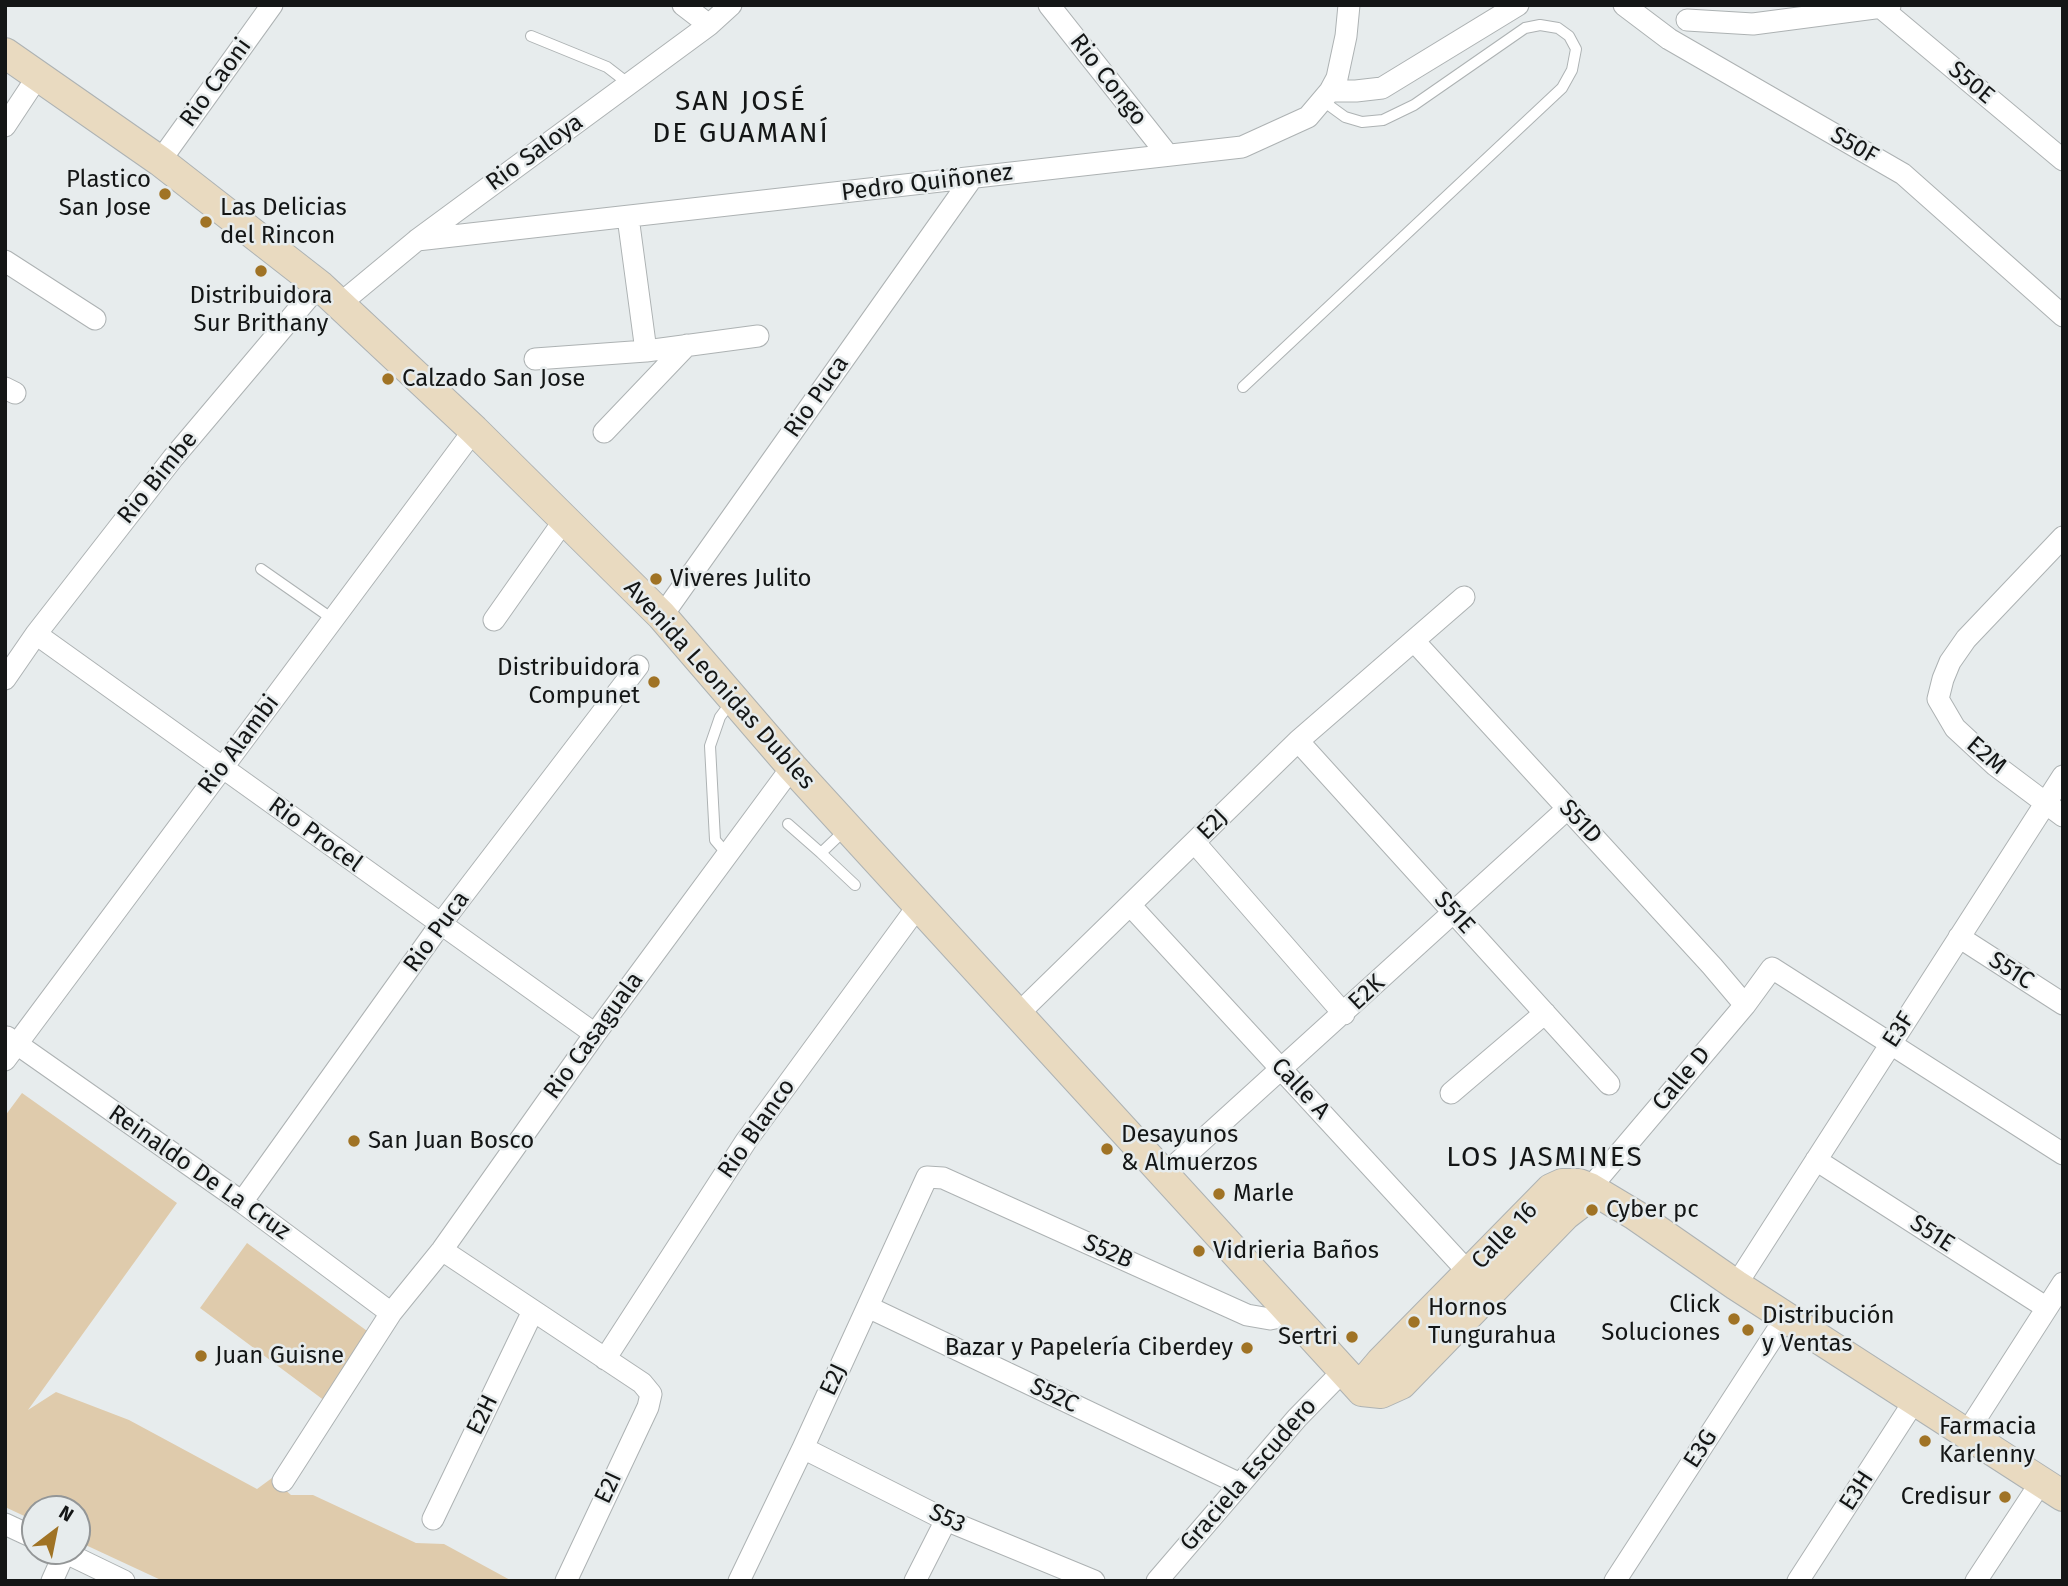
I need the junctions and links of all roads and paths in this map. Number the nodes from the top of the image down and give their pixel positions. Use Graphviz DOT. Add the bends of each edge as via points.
graph roads {
  1 [pos="272,5"];
  2 [pos="683,5"];
  3 [pos="731,5"];
  4 [pos="1049,5"];
  5 [pos="1349,5"];
  6 [pos="1518,5"];
  7 [pos="1624,5"];
  8 [pos="1886,6"];
  9 [pos="1694,12"];
  10 [pos="709,25"];
  11 [pos="531,36"];
  12 [pos="1669,40"];
  13 [pos="5,53"];
  14 [pos="38,76"];
  15 [pos="629,84"];
  16 [pos="1326,96"];
  17 [pos="5,126"];
  18 [pos="1167,154"];
  19 [pos="2063,160"];
  20 [pos="160,161"];
  21 [pos="972,178"];
  22 [pos="628,217"];
  23 [pos="417,240"];
  24 [pos="5,261"];
  25 [pos="330,294"];
  26 [pos="2063,316"];
  27 [pos="95,319"];
  28 [pos="758,336"];
  29 [pos="687,345"];
  30 [pos="646,351"];
  31 [pos="535,359"];
  32 [pos="1243,387"];
  33 [pos="474,430"];
  34 [pos="604,432"];
  35 [pos="565,519"];
  36 [pos="2063,537"];
  37 [pos="261,569"];
  38 [pos="1464,597"];
  39 [pos="662,616"];
  40 [pos="334,620"];
  41 [pos="494,620"];
  42 [pos="36,634"];
  43 [pos="1413,641"];
  44 [pos="638,666"];
  45 [pos="5,679"];
  46 [pos="734,699"];
  47 [pos="1298,741"];
  48 [pos="792,767"];
  49 [pos="221,768"];
  50 [pos="2063,776"];
  51 [pos="2044,804"];
  52 [pos="1567,808"];
  53 [pos="2063,816"];
  54 [pos="788,824"];
  55 [pos="847,828"];
  56 [pos="1195,843"];
  57 [pos="729,850"];
  58 [pos="821,853"];
  59 [pos="855,884"];
  60 [pos="1130,905"];
  61 [pos="918,906"];
  62 [pos="1453,912"];
  63 [pos="440,925"];
  64 [pos="1959,937"];
  65 [pos="2063,1004"];
  66 [pos="1745,1005"];
  67 [pos="1545,1013"];
  68 [pos="1018,1014"];
  69 [pos="1344,1014"];
  70 [pos="595,1034"];
  71 [pos="1891,1044"];
  72 [pos="9,1047"];
  73 [pos="1281,1068"];
  74 [pos="1609,1084"];
  75 [pos="1451,1093"];
  76 [pos="2063,1154"];
  77 [pos="1816,1160"];
  78 [pos="1164,1175"];
  79 [pos="927,1177"];
  80 [pos="1590,1188"];
  81 [pos="242,1202"];
  82 [pos="442,1250"];
  83 [pos="1469,1273"];
  84 [pos="2063,1283"];
  85 [pos="1736,1285"];
  86 [pos="868,1307"];
  87 [pos="2047,1308"];
  88 [pos="533,1311"];
  89 [pos="391,1313"];
  90 [pos="1291,1315"];
  91 [pos="1786,1317"];
  92 [pos="605,1359"];
  93 [pos="1352,1381"];
  94 [pos="1915,1400"];
  95 [pos="1966,1434"];
  96 [pos="803,1448"];
  97 [pos="283,1481"];
  98 [pos="1240,1484"];
  99 [pos="2052,1489"];
  100 [pos="433,1519"];
  101 [pos="946,1520"];
  102 [pos="5,1524"];
  103 [pos="21,1531"];
  104 [pos="91,1565"];
  105 [pos="124,1581"];
  106 [pos="566,1581"];
  107 [pos="739,1581"];
  108 [pos="915,1581"];
  109 [pos="1094,1581"];
  110 [pos="1157,1581"];
  111 [pos="1615,1581"];
  112 [pos="1798,1581"];
  113 [pos="1976,1581"];
  1 -- 20 [label="street, Rio Caoni"];
  2 -- 10 [label="street"];
  3 -- 10 [label="street, Rio Saloya"];
  4 -- 18 [label="street, Rio Congo"];
  5 -- 16 [label="street" via="1337,78"];
  6 -- 16 [label="street" via="1382,88"];
  7 -- 12 [label="street, S50F"];
  8 -- 9 [label="street" via="1753,24"];
  8 -- 19 [label="street, S50E"];
  9 -- 12 [label="street"];
  10 -- 15 [label="street, Rio Saloya"];
  11 -- 15 [label="lane" via="607,67"];
  12 -- 26 [label="street, S50F" via="1903,174"];
  13 -- 14 [label="main road, Avenida Leonidas Dubles"];
  14 -- 17 [label="street"];
  14 -- 20 [label="main road, Avenida Leonidas Dubles"];
  15 -- 23 [label="street, Rio Saloya"];
  16 -- 18 [label="street, Pedro Quiñonez" via="1308,117 1242,147"];
  16 -- 32 [label="lane" via="1345,117 1362,122 1383,120 1414,105 1525,28 1539,24 1558,28 1576,49 1562,88"];
  18 -- 21 [label="street, Pedro Quiñonez"];
  20 -- 25 [label="main road, Avenida Leonidas Dubles"];
  21 -- 22 [label="street, Pedro Quiñonez"];
  21 -- 39 [label="street, Rio Puca"];
  22 -- 23 [label="street, Pedro Quiñonez"];
  22 -- 30 [label="street"];
  23 -- 25 [label="street, Rio Saloya"];
  24 -- 27 [label="street"];
  25 -- 33 [label="main road, Avenida Leonidas Dubles"];
  25 -- 42 [label="street, Rio Bimbe" via="173,458"];
  28 -- 29 [label="street"];
  29 -- 30 [label="street"];
  29 -- 34 [label="street"];
  30 -- 31 [label="street"];
  33 -- 35 [label="main road, Avenida Leonidas Dubles"];
  33 -- 40 [label="street, Rio Alambi"];
  35 -- 39 [label="main road, Avenida Leonidas Dubles"];
  35 -- 41 [label="street"];
  36 -- 51 [label="street, E2M" via="1966,639 1947,670 1938,699 1955,728"];
  37 -- 40 [label="lane"];
  38 -- 43 [label="street, E2J"];
  39 -- 46 [label="main road, Avenida Leonidas Dubles"];
  40 -- 49 [label="street, Rio Alambi"];
  42 -- 45 [label="street, Rio Bimbe"];
  42 -- 49 [label="street, Rio Procel"];
  43 -- 47 [label="street, E2J"];
  43 -- 52 [label="street, S51D"];
  44 -- 63 [label="street, Rio Puca"];
  46 -- 48 [label="main road, Avenida Leonidas Dubles"];
  46 -- 57 [label="lane" via="720,717 710,751 715,839"];
  47 -- 56 [label="street, E2J"];
  47 -- 62 [label="street, S51E"];
  48 -- 55 [label="main road, Avenida Leonidas Dubles"];
  48 -- 57 [label="street, Rio Casaguala"];
  49 -- 63 [label="street, Rio Procel"];
  49 -- 72 [label="street, Rio Alambi"];
  50 -- 51 [label="street, E3F"];
  51 -- 53 [label="street, E2M"];
  51 -- 64 [label="street, E3F"];
  52 -- 62 [label="street, E2K"];
  52 -- 66 [label="street, S51D"];
  54 -- 58 [label="lane"];
  55 -- 58 [label="lane"];
  55 -- 61 [label="main road, Avenida Leonidas Dubles"];
  56 -- 60 [label="street, E2J"];
  56 -- 69 [label="street"];
  57 -- 70 [label="street, Rio Casaguala"];
  58 -- 59 [label="lane"];
  60 -- 68 [label="street, E2J"];
  60 -- 73 [label="street, Calle A"];
  61 -- 68 [label="main road, Avenida Leonidas Dubles"];
  61 -- 92 [label="street, Rio Blanco" via="746,1141"];
  62 -- 67 [label="street, S51E"];
  62 -- 69 [label="street, E2K"];
  63 -- 70 [label="street, Rio Procel"];
  63 -- 81 [label="street, Rio Puca"];
  64 -- 65 [label="street, S51C"];
  64 -- 71 [label="street, E3F"];
  66 -- 71 [label="street, Calle D" via="1772,968"];
  66 -- 80 [label="street, Calle D"];
  67 -- 74 [label="street, S51E"];
  67 -- 75 [label="street"];
  68 -- 78 [label="main road, Avenida Leonidas Dubles"];
  69 -- 73 [label="street, E2K"];
  70 -- 82 [label="street, Rio Casaguala"];
  71 -- 76 [label="street"];
  71 -- 77 [label="street, E3F"];
  72 -- 81 [label="street, Reinaldo De La Cruz"];
  73 -- 78 [label="street, E2K"];
  73 -- 83 [label="street, Calle A"];
  77 -- 85 [label="street, E3F"];
  77 -- 87 [label="street, S51E"];
  78 -- 90 [label="main road, Avenida Leonidas Dubles"];
  79 -- 86 [label="street, E2J"];
  79 -- 90 [label="street, S52B" via="943,1178 1247,1314 1270,1319"];
  80 -- 83 [label="main road, Calle 16" via="1572,1183 1551,1189"];
  80 -- 85 [label="main road"];
  80 -- 93 [label="main road, Calle 16" via="1584,1202 1565,1215 1401,1384 1381,1393"];
  81 -- 89 [label="street, Reinaldo De La Cruz"];
  82 -- 88 [label="street"];
  82 -- 89 [label="street, Rio Casaguala"];
  83 -- 93 [label="main road, Calle 16" via="1375,1369"];
  84 -- 87 [label="street"];
  85 -- 91 [label="main road"];
  86 -- 96 [label="street, E2J"];
  86 -- 98 [label="street, S52C"];
  87 -- 95 [label="street"];
  88 -- 92 [label="street"];
  88 -- 100 [label="street, E2H"];
  89 -- 97 [label="street, Rio Casaguala"];
  90 -- 93 [label="main road, Avenida Leonidas Dubles"];
  91 -- 94 [label="main road"];
  91 -- 111 [label="street, E3G"];
  92 -- 106 [label="street, E2I" via="651,1394"];
  93 -- 98 [label="street, Graciela Escudero" via="1297,1418"];
  94 -- 95 [label="main road"];
  94 -- 112 [label="street, E3H"];
  95 -- 99 [label="main road"];
  96 -- 101 [label="street, S53"];
  96 -- 107 [label="street, E2J"];
  98 -- 110 [label="street, Graciela Escudero"];
  99 -- 113 [label="street"];
  101 -- 108 [label="street"];
  101 -- 109 [label="street, S53"];
  102 -- 103 [label="street"];
  104 -- 105 [label="street"];
}
